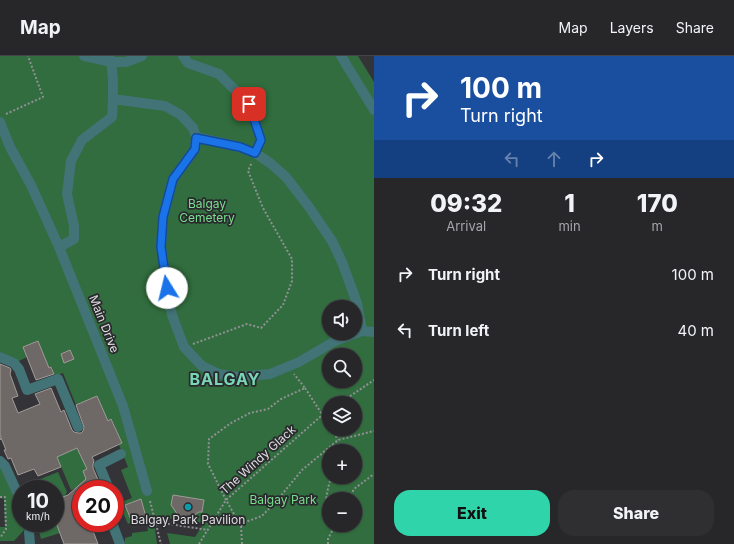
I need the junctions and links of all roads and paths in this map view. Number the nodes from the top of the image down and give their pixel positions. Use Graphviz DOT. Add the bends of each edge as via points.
graph roads {
  1 [pos="28,56"];
  2 [pos="84,56"];
  3 [pos="142,56"];
  4 [pos="183,56"];
  5 [pos="341,56"];
  6 [pos="111,59"];
  7 [pos="113,100"];
  8 [pos="374,110"];
  9 [pos="0,117"];
  10 [pos="0,122"];
  11 [pos="196,138"];
  12 [pos="5,148"];
  13 [pos="255,153"];
  14 [pos="59,247"];
  15 [pos="356,300"];
  16 [pos="362,331"];
  17 [pos="374,332"];
  18 [pos="338,340"];
  19 [pos="184,347"];
  20 [pos="0,357"];
  21 [pos="289,366"];
  22 [pos="374,380"];
  23 [pos="305,388"];
  24 [pos="351,396"];
  25 [pos="322,414"];
  26 [pos="322,416"];
  27 [pos="78,427"];
  28 [pos="374,431"];
  29 [pos="336,436"];
  30 [pos="338,440"];
  31 [pos="333,444"];
  32 [pos="322,453"];
  33 [pos="121,454"];
  34 [pos="0,461"];
  35 [pos="374,474"];
  36 [pos="105,480"];
  37 [pos="12,481"];
  38 [pos="147,490"];
  39 [pos="352,492"];
  40 [pos="0,497"];
  41 [pos="226,500"];
  42 [pos="156,522"];
  43 [pos="241,526"];
  44 [pos="208,530"];
  45 [pos="29,532"];
  46 [pos="115,532"];
  47 [pos="332,532"];
  48 [pos="0,538"];
  49 [pos="30,544"];
  50 [pos="120,544"];
  51 [pos="161,544"];
  52 [pos="199,544"];
  53 [pos="242,544"];
  54 [pos="328,544"];
  1 -- 9 [label="path" via="43,97"];
  2 -- 6 [label="street"];
  3 -- 6 [label="street" via="126,62"];
  4 -- 13 [label="street" via="188,63 219,74 249,104 261,140"];
  5 -- 8 [label="street"];
  6 -- 7 [label="street"];
  7 -- 11 [label="street" via="165,106 181,115 193,128"];
  7 -- 14 [label="street" via="112,117 82,140 71,161 68,194 74,239"];
  10 -- 12 [label="street, Main Drive"];
  11 -- 13 [label="street" via="240,147"];
  11 -- 19 [label="street" via="195,149 173,179 163,217 161,247 172,315"];
  12 -- 14 [label="street, Main Drive" via="31,185"];
  13 -- 15 [label="street" via="286,177 309,207 332,241"];
  13 -- 19 [label="path" via="248,171 263,208 292,259 292,281 283,305 262,328 247,324"];
  14 -- 38 [label="street, Main Drive" via="123,406"];
  16 -- 17 [label="street"];
  18 -- 21 [label="street"];
  19 -- 21 [label="street" via="202,366 219,374 237,377 270,374"];
  20 -- 27 [label="street" via="14,363 19,369 27,390 58,379"];
  21 -- 23 [label="path"];
  22 -- 24 [label="path"];
  23 -- 25 [label="path, bridge"];
  23 -- 41 [label="path" via="268,408 231,422 209,439 208,464"];
  26 -- 41 [label="path, The Windy Glack"];
  28 -- 30 [label="path"];
  29 -- 30 [label="path"];
  30 -- 31 [label="path"];
  32 -- 43 [label="path" via="302,470 262,516"];
  33 -- 36 [label="street" via="99,465"];
  34 -- 37 [label="street"];
  35 -- 39 [label="path"];
  38 -- 42 [label="path"];
  40 -- 48 [label="path" via="5,497 6,529"];
  41 -- 43 [label="path"];
  41 -- 44 [label="path, The Windy Glack"];
  42 -- 44 [label="path"];
  42 -- 51 [label="path"];
  43 -- 53 [label="path"];
  44 -- 52 [label="path, The Windy Glack"];
  45 -- 49 [label="street"];
  46 -- 50 [label="street"];
  47 -- 54 [label="path"];
}
